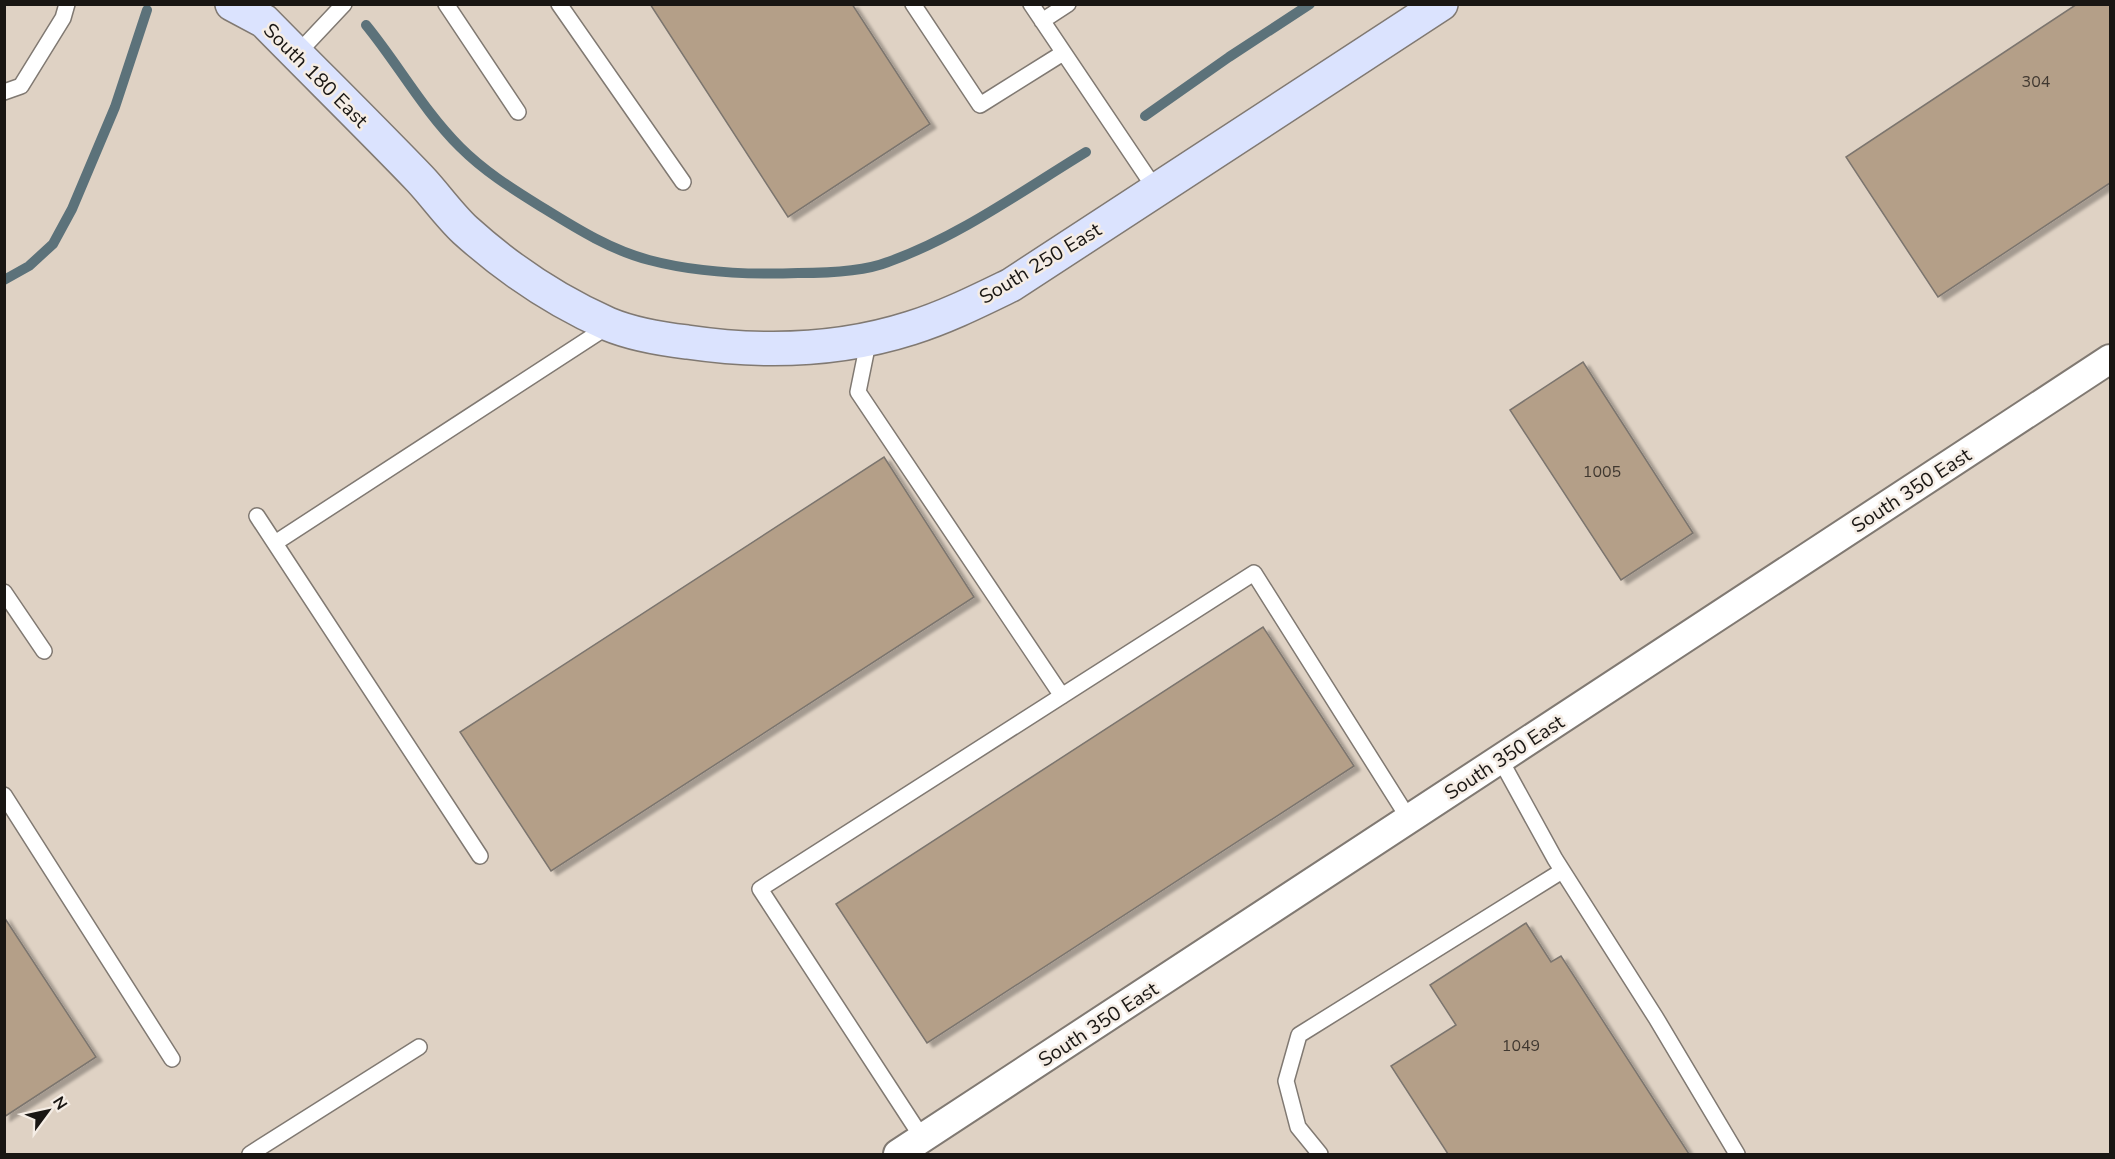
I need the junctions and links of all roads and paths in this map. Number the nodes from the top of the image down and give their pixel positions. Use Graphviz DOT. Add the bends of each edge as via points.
graph roads {
  1 [pos="67,4"];
  2 [pos="232,4"];
  3 [pos="344,4"];
  4 [pos="447,4"];
  5 [pos="559,4"];
  6 [pos="913,4"];
  7 [pos="1031,4"];
  8 [pos="1068,4"];
  9 [pos="1441,4"];
  10 [pos="1042,21"];
  11 [pos="1063,53"];
  12 [pos="297,54"];
  13 [pos="4,92"];
  14 [pos="518,112"];
  15 [pos="393,153"];
  16 [pos="683,182"];
  17 [pos="1156,190"];
  18 [pos="610,325"];
  19 [pos="869,338"];
  20 [pos="2110,359"];
  21 [pos="258,516"];
  22 [pos="275,543"];
  23 [pos="4,592"];
  24 [pos="44,651"];
  25 [pos="1062,696"];
  26 [pos="1500,759"];
  27 [pos="4,795"];
  28 [pos="1409,819"];
  29 [pos="480,856"];
  30 [pos="1562,871"];
  31 [pos="418,1047"];
  32 [pos="172,1059"];
  33 [pos="928,1147"];
  34 [pos="250,1155"];
  35 [pos="898,1155"];
  36 [pos="1320,1155"];
  37 [pos="1737,1155"];
  1 -- 13 [label="lane" via="63,18 21,86"];
  2 -- 12 [label="street, South 180 East" via="264,21"];
  3 -- 12 [label="lane"];
  4 -- 14 [label="lane"];
  5 -- 16 [label="lane"];
  6 -- 11 [label="lane" via="980,105"];
  7 -- 10 [label="lane"];
  8 -- 10 [label="lane"];
  9 -- 17 [label="street, South 250 East"];
  10 -- 11 [label="lane"];
  11 -- 17 [label="lane"];
  12 -- 15 [label="street, South 180 East"];
  15 -- 18 [label="street, South 250 East" via="464,229 509,266 557,298"];
  17 -- 19 [label="street, South 250 East" via="1011,285 938,318"];
  18 -- 19 [label="street, South 250 East" via="658,338 734,349 793,349"];
  18 -- 22 [label="lane"];
  19 -- 25 [label="lane" via="858,392"];
  20 -- 26 [label="street, South 350 East"];
  21 -- 22 [label="lane"];
  22 -- 29 [label="lane"];
  23 -- 24 [label="lane"];
  25 -- 28 [label="lane" via="1254,573"];
  25 -- 33 [label="lane" via="760,889"];
  26 -- 28 [label="street, South 350 East"];
  26 -- 30 [label="lane"];
  27 -- 32 [label="lane"];
  28 -- 33 [label="street, South 350 East"];
  30 -- 36 [label="lane" via="1299,1035 1286,1081 1298,1127"];
  30 -- 37 [label="lane"];
  31 -- 34 [label="lane"];
  33 -- 35 [label="street, South 350 East"];
}
